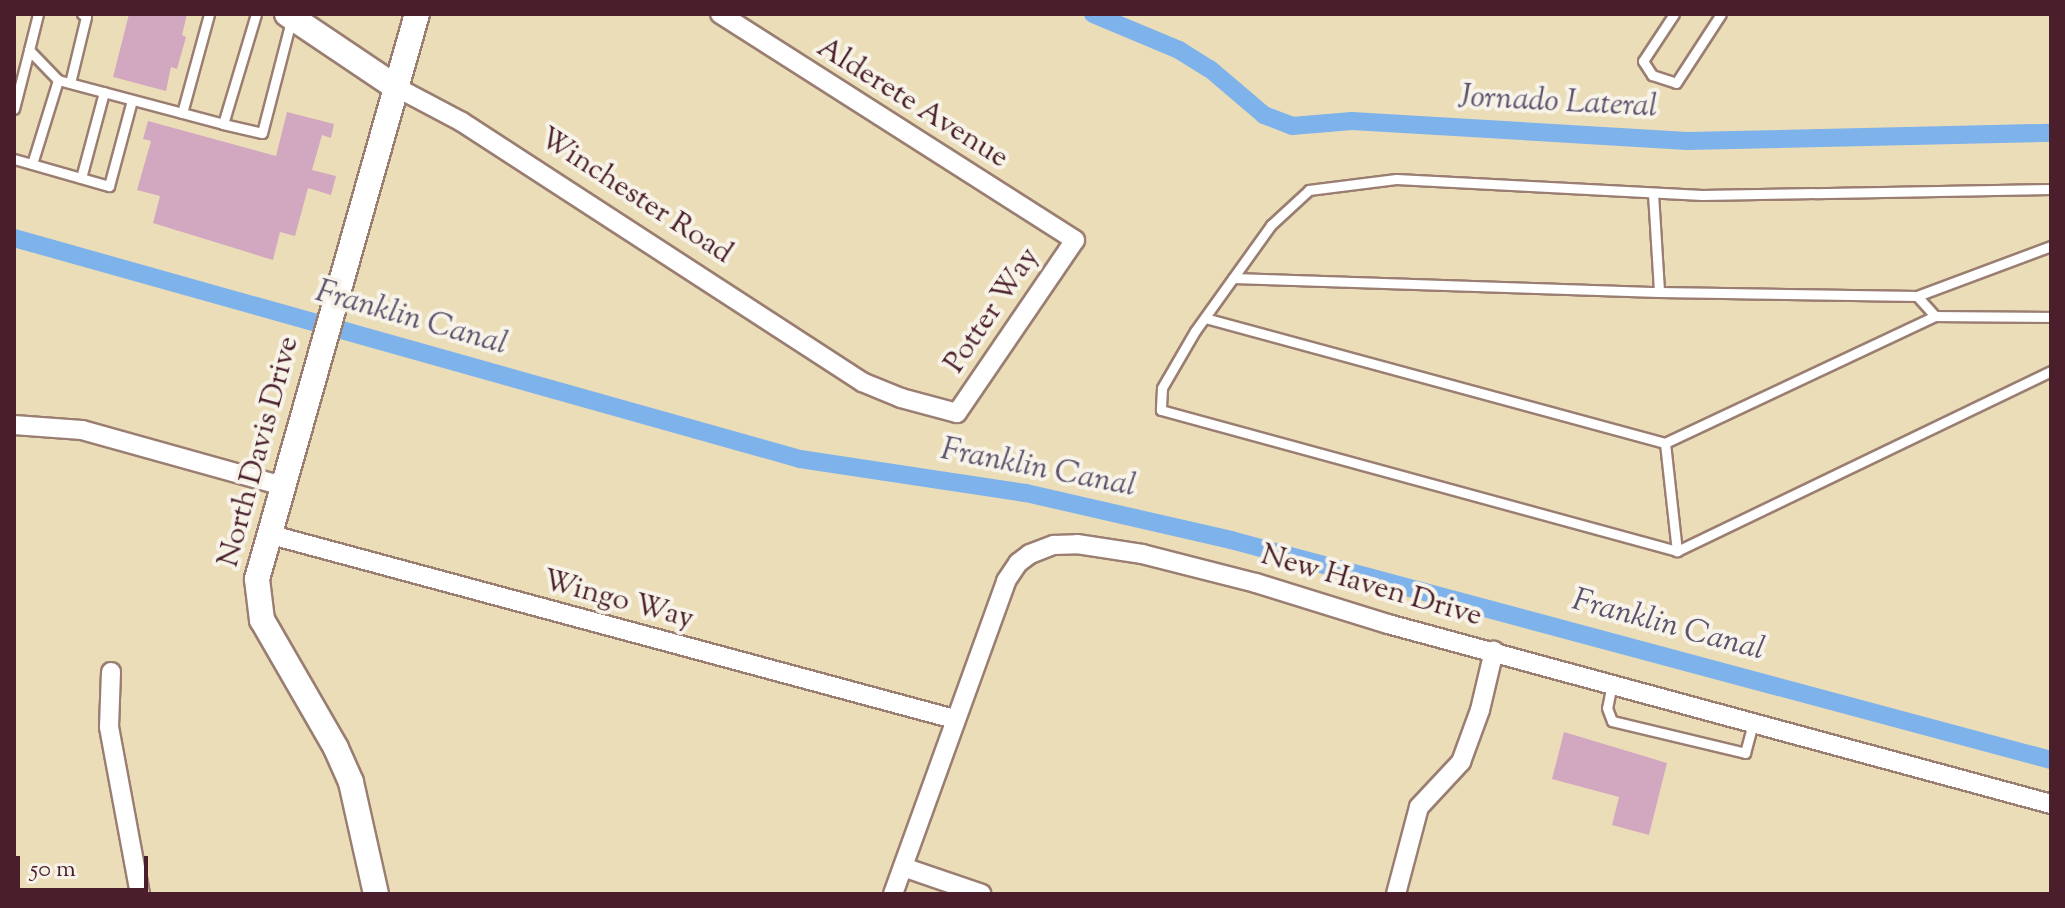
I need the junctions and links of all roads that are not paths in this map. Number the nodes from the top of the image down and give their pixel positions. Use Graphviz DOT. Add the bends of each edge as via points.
graph roads {
  1 [pos="38,14"];
  2 [pos="82,14"];
  3 [pos="209,14"];
  4 [pos="256,14"];
  5 [pos="417,14"];
  6 [pos="720,14"];
  7 [pos="1674,14"];
  8 [pos="1721,14"];
  9 [pos="290,16"];
  10 [pos="29,50"];
  11 [pos="58,80"];
  12 [pos="70,83"];
  13 [pos="394,86"];
  14 [pos="104,92"];
  15 [pos="132,100"];
  16 [pos="14,109"];
  17 [pos="182,113"];
  18 [pos="223,124"];
  19 [pos="14,159"];
  20 [pos="32,164"];
  21 [pos="81,178"];
  22 [pos="2051,189"];
  23 [pos="1653,193"];
  24 [pos="1075,240"];
  25 [pos="2051,246"];
  26 [pos="1233,278"];
  27 [pos="1659,292"];
  28 [pos="1917,296"];
  29 [pos="1935,316"];
  30 [pos="2051,317"];
  31 [pos="1205,318"];
  32 [pos="2051,371"];
  33 [pos="957,413"];
  34 [pos="14,425"];
  35 [pos="1665,443"];
  36 [pos="282,486"];
  37 [pos="268,534"];
  38 [pos="1677,551"];
  39 [pos="1494,651"];
  40 [pos="111,672"];
  41 [pos="1612,683"];
  42 [pos="954,719"];
  43 [pos="1753,723"];
  44 [pos="2051,804"];
  45 [pos="903,867"];
  46 [pos="140,894"];
  47 [pos="376,894"];
  48 [pos="893,894"];
  49 [pos="982,894"];
  50 [pos="1396,894"];
  1 -- 10 [label="lane"];
  2 -- 12 [label="lane" via="86,17"];
  3 -- 17 [label="lane"];
  4 -- 18 [label="lane"];
  5 -- 13 [label="street, North Davis Drive"];
  6 -- 24 [label="street, Alderete Avenue"];
  7 -- 8 [label="lane" via="1643,61 1652,75 1676,83"];
  9 -- 13 [label="street, Winchester Road"];
  9 -- 18 [label="lane" via="262,133"];
  10 -- 11 [label="lane"];
  10 -- 16 [label="lane"];
  11 -- 12 [label="lane"];
  11 -- 20 [label="lane"];
  12 -- 14 [label="lane"];
  13 -- 33 [label="street, Winchester Road" via="462,122 862,382"];
  13 -- 36 [label="street, North Davis Drive"];
  14 -- 15 [label="lane"];
  14 -- 21 [label="lane"];
  15 -- 17 [label="lane"];
  15 -- 21 [label="lane" via="109,186"];
  17 -- 18 [label="lane"];
  19 -- 20 [label="lane"];
  20 -- 21 [label="lane"];
  22 -- 23 [label="lane"];
  23 -- 26 [label="lane" via="1396,179 1309,190 1271,225"];
  23 -- 27 [label="lane"];
  24 -- 33 [label="street, Potter Way"];
  25 -- 28 [label="lane"];
  26 -- 27 [label="lane"];
  26 -- 31 [label="lane"];
  27 -- 28 [label="lane"];
  28 -- 29 [label="lane"];
  29 -- 30 [label="lane"];
  29 -- 35 [label="lane"];
  31 -- 35 [label="lane"];
  31 -- 38 [label="lane" via="1162,388 1161,410"];
  32 -- 38 [label="lane"];
  34 -- 36 [label="street" via="82,430"];
  35 -- 38 [label="lane"];
  36 -- 37 [label="street, North Davis Drive"];
  37 -- 42 [label="street, Wingo Way"];
  37 -- 47 [label="street, North Davis Drive" via="257,579 262,620 351,782"];
  39 -- 41 [label="street, New Haven Drive"];
  39 -- 42 [label="street, New Haven Drive" via="1142,554 1054,545 1030,554 1006,581"];
  39 -- 50 [label="street" via="1461,762 1419,807"];
  40 -- 46 [label="street" via="109,727"];
  41 -- 43 [label="street, New Haven Drive"];
  41 -- 43 [label="lane" via="1607,708 1612,721 1745,753"];
  42 -- 45 [label="street, New Haven Drive"];
  43 -- 44 [label="street, New Haven Drive"];
  45 -- 48 [label="street, New Haven Drive"];
  45 -- 49 [label="street"];
}
